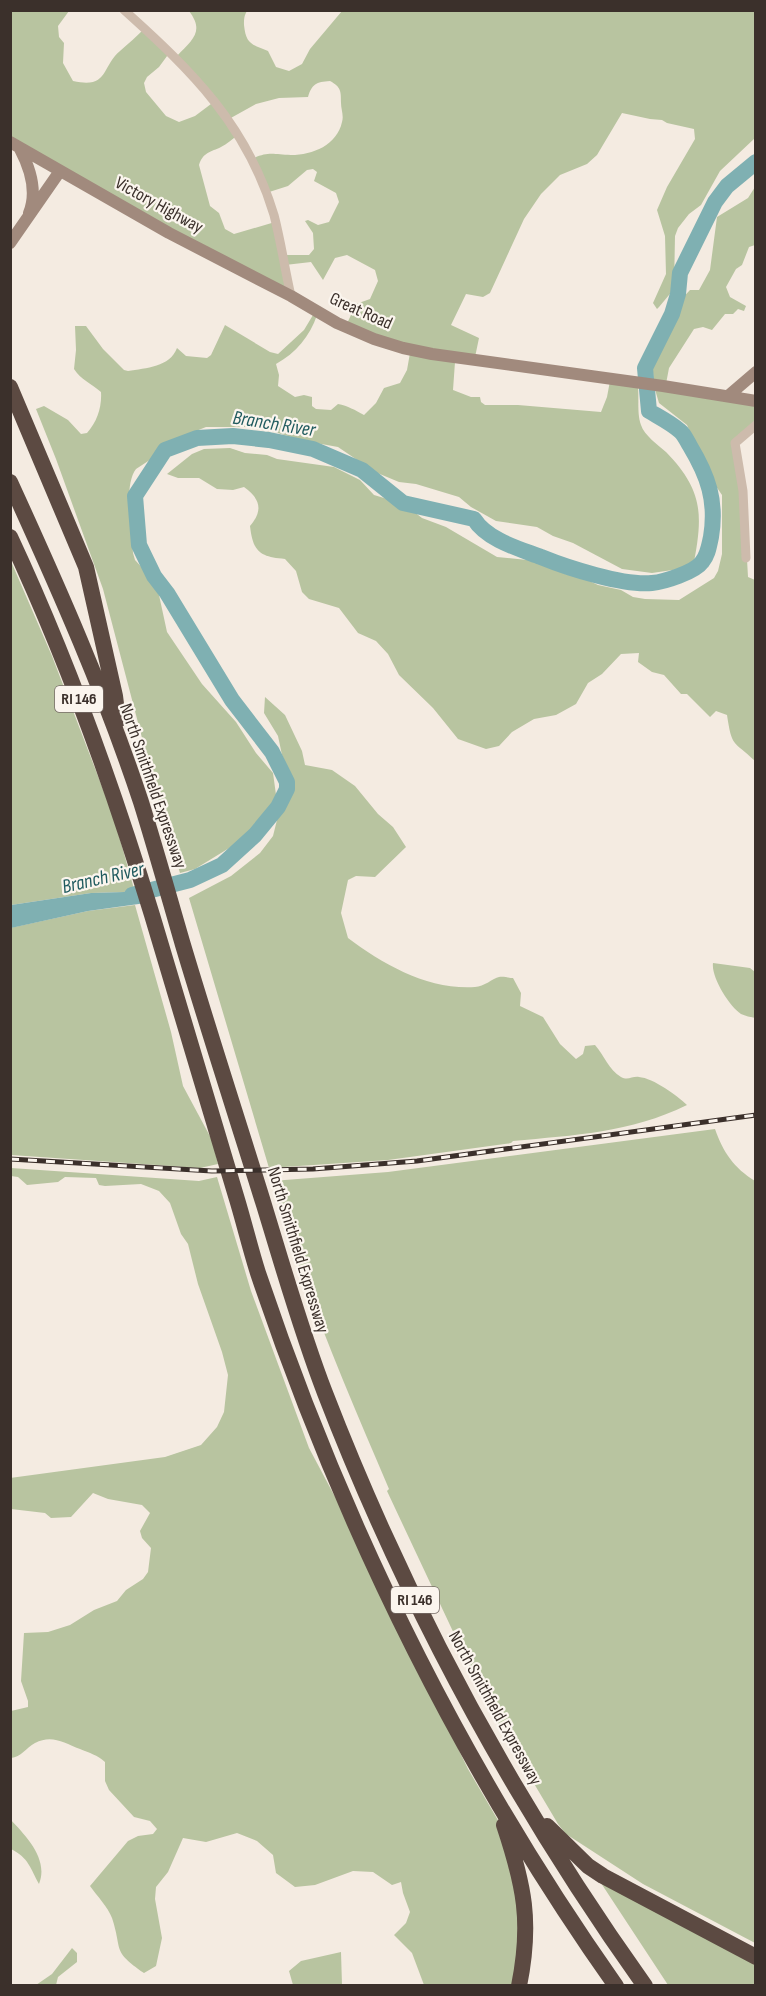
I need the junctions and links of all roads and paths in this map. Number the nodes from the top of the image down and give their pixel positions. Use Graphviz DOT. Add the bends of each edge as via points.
graph roads {
  1 [pos="124,10"];
  2 [pos="15,145"];
  3 [pos="60,171"];
  4 [pos="27,221"];
  5 [pos="10,243"];
  6 [pos="291,297"];
  7 [pos="756,372"];
  8 [pos="10,387"];
  9 [pos="728,396"];
  10 [pos="756,401"];
  11 [pos="756,425"];
  12 [pos="10,482"];
  13 [pos="10,537"];
  14 [pos="746,558"];
  15 [pos="121,748"];
  16 [pos="519,1793"];
  17 [pos="497,1804"];
  18 [pos="756,1957"];
  19 [pos="519,1986"];
  20 [pos="616,1986"];
  21 [pos="645,1986"];
  1 -- 6 [label="street" via="199,81 237,134 274,215"];
  2 -- 3 [label="main road, Victory Highway"];
  2 -- 4 [label="main road" via="32,176"];
  3 -- 4 [label="main road"];
  3 -- 6 [label="main road, Victory Highway"];
  4 -- 5 [label="main road"];
  6 -- 9 [label="main road, Great Road" via="337,323 403,348"];
  7 -- 9 [label="main road"];
  8 -- 15 [label="highway" via="86,567 115,696"];
  9 -- 10 [label="main road, Great Road"];
  11 -- 14 [label="street" via="735,443 743,491"];
  12 -- 15 [label="highway, North Smithfield Expressway / RI 146" via="63,598"];
  13 -- 17 [label="highway, RI 146" via="74,688 136,866 257,1269 316,1431 400,1621"];
  15 -- 16 [label="highway, North Smithfield Expressway / RI 146" via="328,1400 386,1539 439,1651"];
  16 -- 18 [label="highway" via="588,1866"];
  16 -- 21 [label="highway, North Smithfield Expressway / RI 146"];
  17 -- 19 [label="highway" via="520,1872 525,1907 527,1933"];
  17 -- 20 [label="highway, RI 146"];
}
